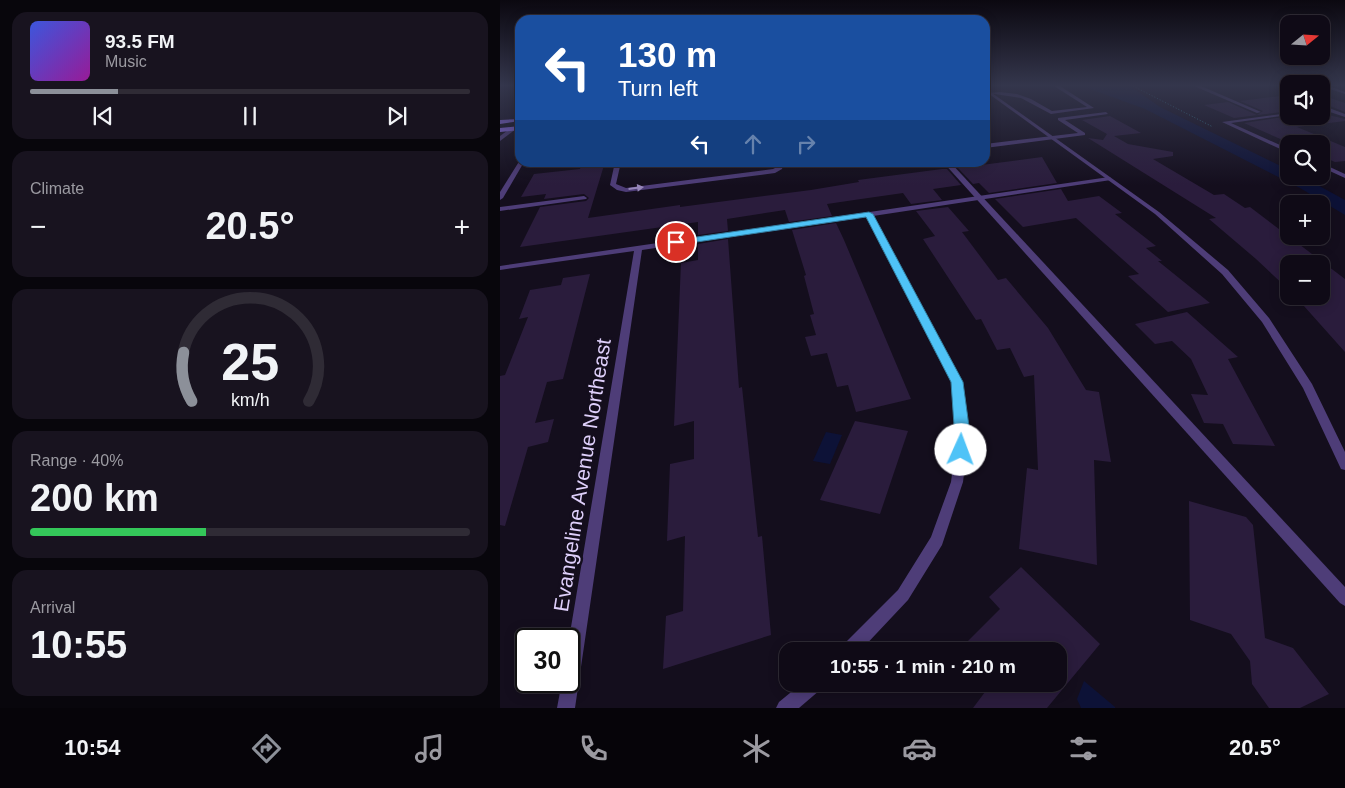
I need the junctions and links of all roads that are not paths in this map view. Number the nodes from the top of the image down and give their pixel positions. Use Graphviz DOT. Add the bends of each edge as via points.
graph roads {
  1 [pos="1026,119"];
  2 [pos="1060,119"];
  3 [pos="1249,119"];
  4 [pos="515,120"];
  5 [pos="500,122"];
  6 [pos="513,129"];
  7 [pos="500,130"];
  8 [pos="1052,138"];
  9 [pos="500,139"];
  10 [pos="990,145"];
  11 [pos="1280,147"];
  12 [pos="518,167"];
  13 [pos="617,167"];
  14 [pos="780,167"];
  15 [pos="951,167"];
  16 [pos="1330,169"];
  17 [pos="1345,176"];
  18 [pos="1109,179"];
  19 [pos="500,198"];
  20 [pos="584,198"];
  21 [pos="980,199"];
  22 [pos="500,209"];
  23 [pos="869,214"];
  24 [pos="638,248"];
  25 [pos="500,268"];
  26 [pos="1345,465"];
  27 [pos="1345,598"];
  28 [pos="858,642"];
  29 [pos="805,692"];
  30 [pos="566,708"];
  31 [pos="786,708"];
  1 -- 8 [label="street"];
  2 -- 8 [label="street" via="1083,134"];
  3 -- 11 [label="street" via="1225,122"];
  4 -- 5 [label="main road"];
  6 -- 7 [label="main road"];
  6 -- 9 [label="street"];
  8 -- 10 [label="street"];
  8 -- 18 [label="street"];
  12 -- 19 [label="street"];
  13 -- 14 [label="street, one-way" via="612,184 619,189 775,171"];
  15 -- 21 [label="street"];
  16 -- 17 [label="street"];
  18 -- 21 [label="street"];
  18 -- 26 [label="street" via="1156,212 1225,272 1266,320 1308,387"];
  20 -- 22 [label="street"];
  21 -- 23 [label="street"];
  21 -- 27 [label="street"];
  23 -- 24 [label="street"];
  23 -- 28 [label="street" via="957,382 963,434 957,482 937,540 903,595"];
  24 -- 25 [label="street"];
  24 -- 30 [label="street, Evangeline Avenue Northeast"];
  29 -- 31 [label="street"];
}
